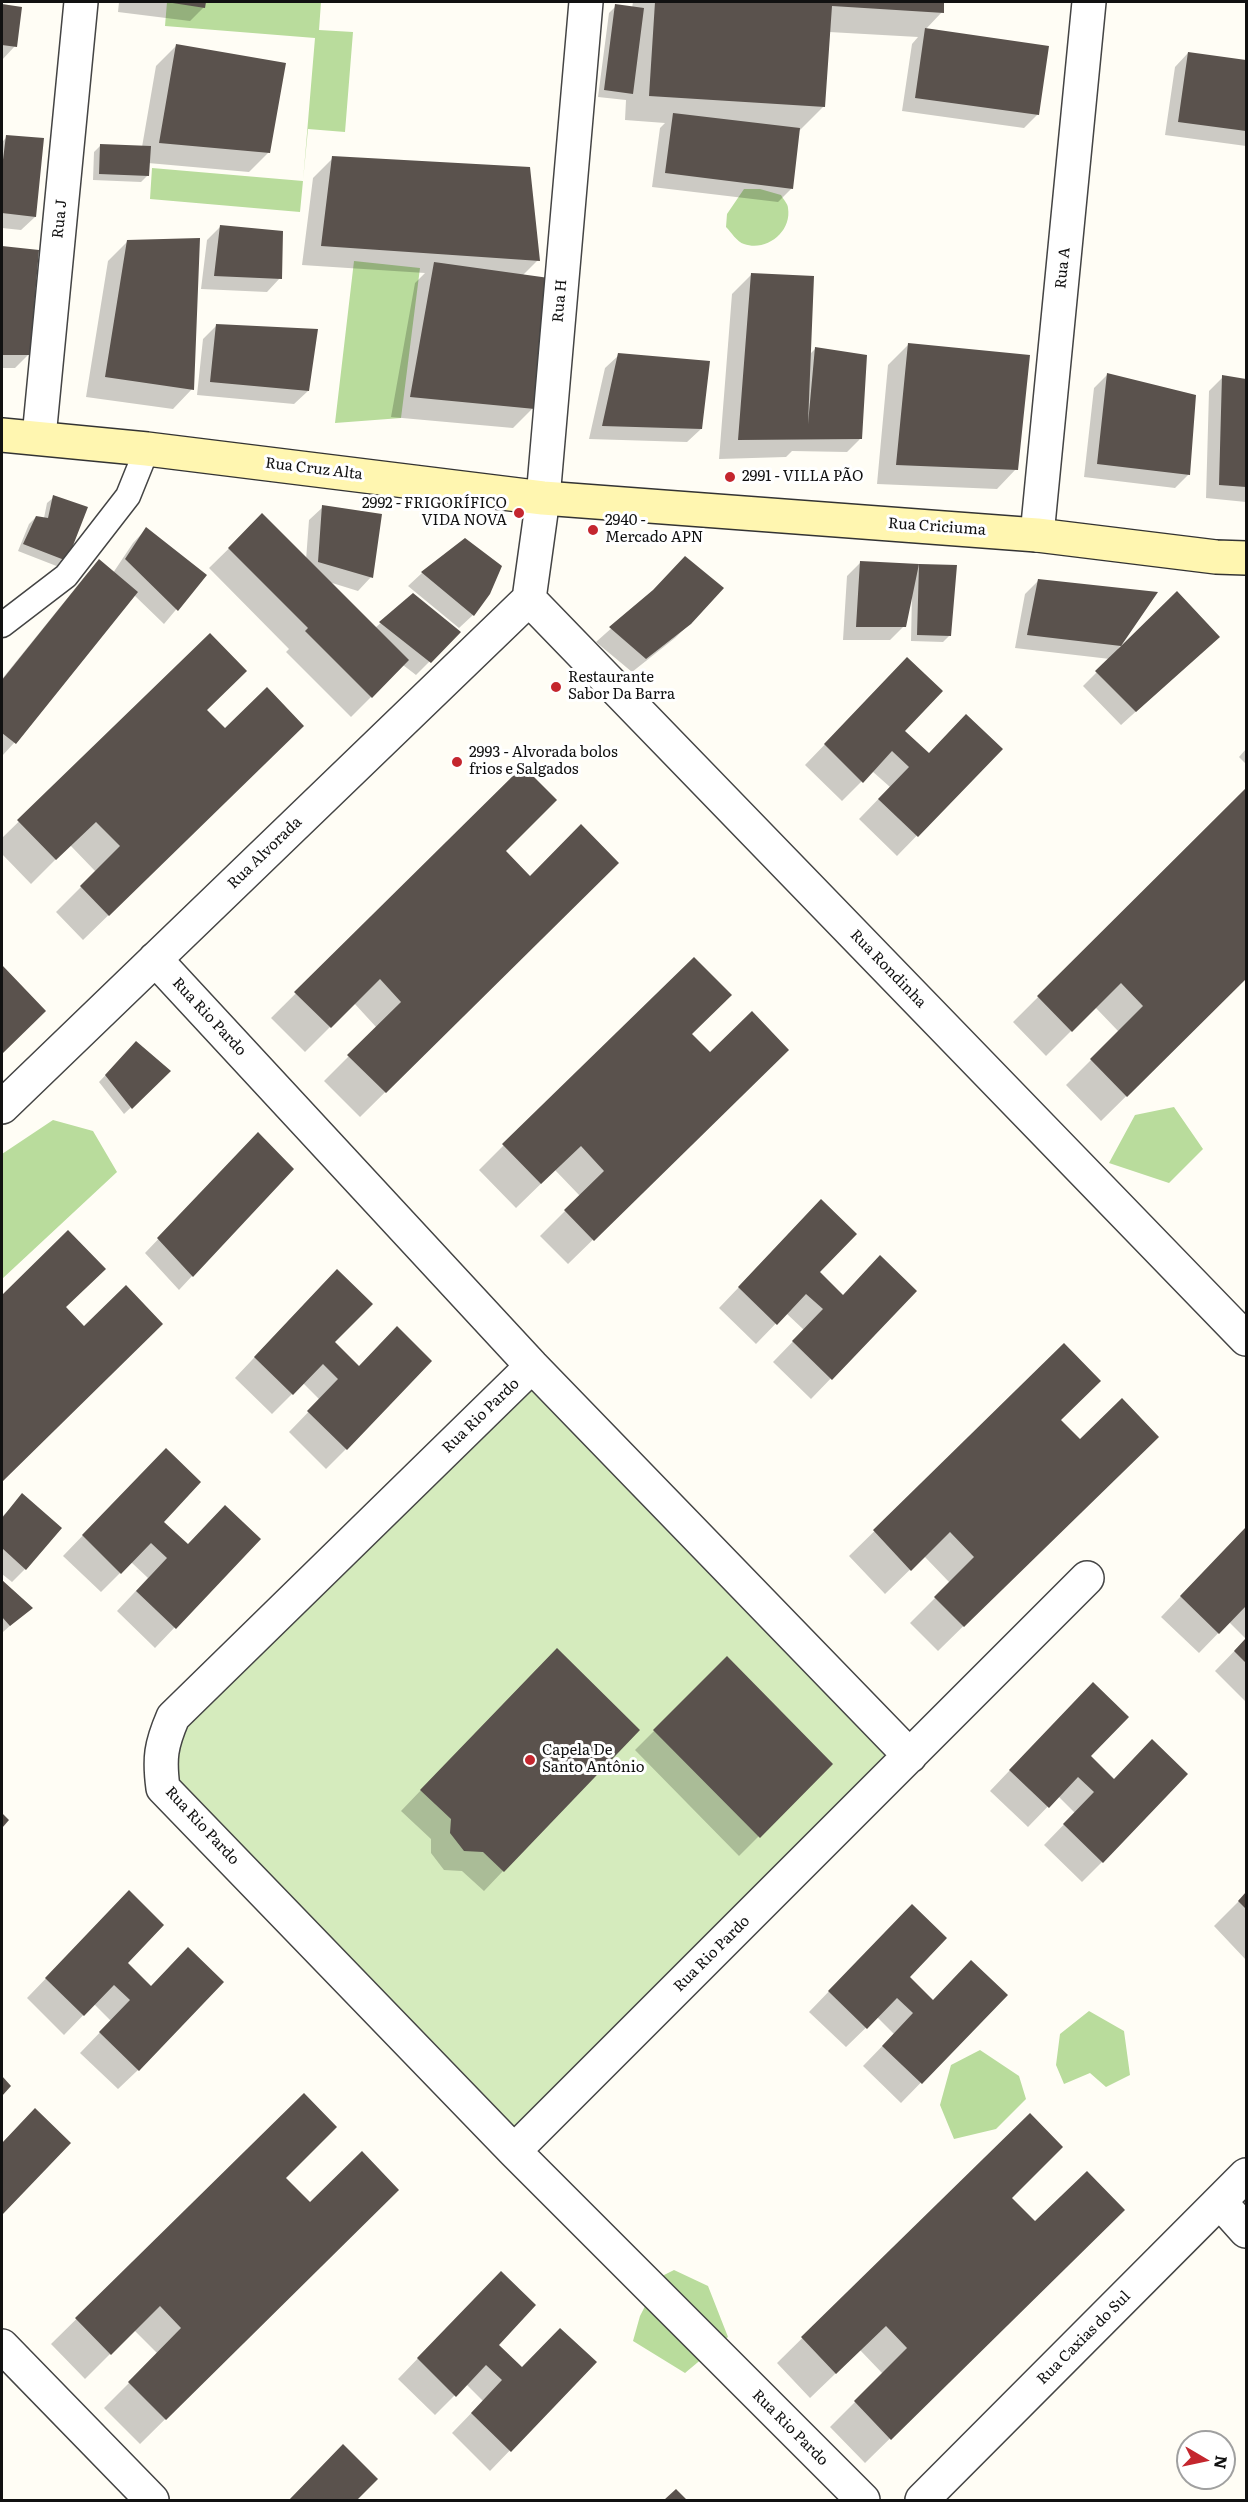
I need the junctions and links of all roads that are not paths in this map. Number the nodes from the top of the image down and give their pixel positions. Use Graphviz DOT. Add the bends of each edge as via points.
graph roads {
  1 [pos="81,2"];
  2 [pos="586,2"];
  3 [pos="1089,2"];
  4 [pos="2,435"];
  5 [pos="39,437"];
  6 [pos="147,448"];
  7 [pos="543,498"];
  8 [pos="627,504"];
  9 [pos="1037,535"];
  10 [pos="1246,558"];
  11 [pos="529,599"];
  12 [pos="2,625"];
  13 [pos="155,959"];
  14 [pos="2,1107"];
  15 [pos="1246,1339"];
  16 [pos="532,1366"];
  17 [pos="1087,1578"];
  18 [pos="910,1756"];
  19 [pos="514,2151"];
  20 [pos="1246,2175"];
  21 [pos="1220,2202"];
  22 [pos="1246,2231"];
  23 [pos="2,2346"];
  24 [pos="152,2500"];
  25 [pos="863,2500"];
  26 [pos="922,2500"];
  1 -- 5 [label="street, Rua J"];
  2 -- 7 [label="street, Rua H"];
  3 -- 9 [label="street, Rua A"];
  4 -- 5 [label="main road, Rua Cruz Alta"];
  5 -- 6 [label="main road, Rua Cruz Alta"];
  6 -- 7 [label="main road, Rua Cruz Alta"];
  6 -- 12 [label="lane" via="129,496 66,576"];
  7 -- 8 [label="main road, Rua Cruz Alta"];
  7 -- 11 [label="street, Rua H"];
  8 -- 9 [label="main road, Rua Criciuma"];
  9 -- 10 [label="main road, Rua Criciuma"];
  11 -- 13 [label="street, Rua Alvorada"];
  11 -- 15 [label="street, Rua Rondinha"];
  13 -- 14 [label="street, Rua Alvorada"];
  13 -- 16 [label="street, Rua Rio Pardo"];
  16 -- 18 [label="street, Rua Rio Pardo"];
  16 -- 19 [label="street, Rua Rio Pardo" via="173,1717 160,1761 164,1788"];
  17 -- 18 [label="street, Rua Rio Pardo"];
  18 -- 19 [label="street, Rua Rio Pardo"];
  19 -- 25 [label="street, Rua Rio Pardo"];
  20 -- 21 [label="street, Rua Caxias do Sul"];
  21 -- 22 [label="street"];
  21 -- 26 [label="street, Rua Caxias do Sul"];
  23 -- 24 [label="street"];
}
